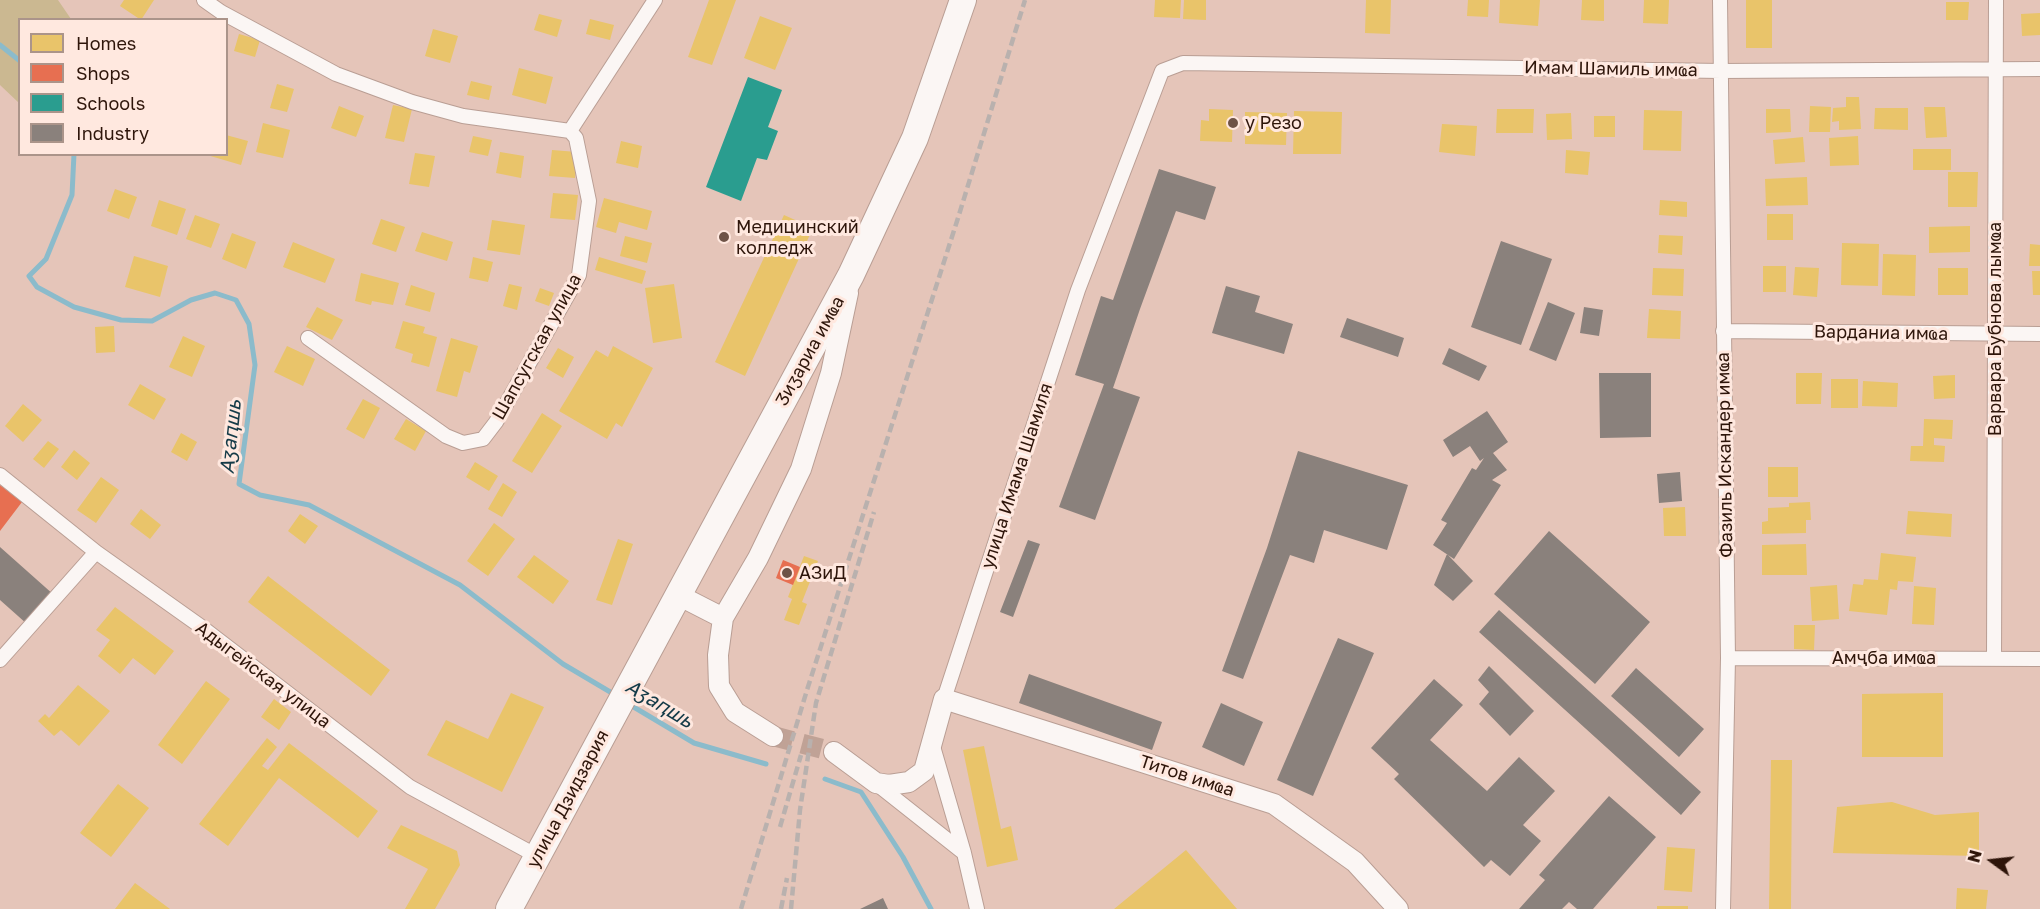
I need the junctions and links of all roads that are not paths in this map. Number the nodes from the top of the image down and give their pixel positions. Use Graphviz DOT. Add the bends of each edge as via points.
graph roads {
  1 [pos="204,0"];
  2 [pos="655,0"];
  3 [pos="963,0"];
  4 [pos="1720,0"];
  5 [pos="1996,0"];
  6 [pos="1183,63"];
  7 [pos="2040,69"];
  8 [pos="1996,70"];
  9 [pos="1721,71"];
  10 [pos="570,131"];
  11 [pos="851,275"];
  12 [pos="1723,331"];
  13 [pos="1995,334"];
  14 [pos="2040,334"];
  15 [pos="308,338"];
  16 [pos="0,475"];
  17 [pos="96,552"];
  18 [pos="678,595"];
  19 [pos="723,618"];
  20 [pos="1728,658"];
  21 [pos="1994,659"];
  22 [pos="2040,659"];
  23 [pos="0,660"];
  24 [pos="944,699"];
  25 [pos="622,700"];
  26 [pos="773,736"];
  27 [pos="932,741"];
  28 [pos="834,752"];
  29 [pos="876,783"];
  30 [pos="964,853"];
  31 [pos="537,856"];
  32 [pos="509,909"];
  33 [pos="977,909"];
  34 [pos="1398,909"];
  35 [pos="1724,909"];
  1 -- 10 [label="street" via="336,74 412,102 463,116"];
  2 -- 10 [label="street"];
  3 -- 11 [label="highway, Ӡиӡариа имҩа" via="915,138"];
  4 -- 9 [label="street, Фазиль Искандер имҩа"];
  5 -- 8 [label="street, Варвара Бубнова лымҩа"];
  6 -- 9 [label="street, Имам Шамиль имҩа"];
  6 -- 24 [label="street, улица Имама Шамиля" via="1162,72 1078,290"];
  7 -- 8 [label="street, Имам Шамиль имҩа"];
  8 -- 9 [label="street, Имам Шамиль имҩа"];
  8 -- 13 [label="street, Варвара Бубнова лымҩа"];
  9 -- 12 [label="street, Фазиль Искандер имҩа"];
  10 -- 15 [label="street, Шапсугская улица" via="576,138 589,201 579,274 483,439 463,443 446,436"];
  11 -- 18 [label="highway, Ӡиӡариа имҩа"];
  11 -- 19 [label="street" via="831,373 801,469 758,558"];
  12 -- 13 [label="street, Варданиа имҩа"];
  12 -- 20 [label="street, Фазиль Искандер имҩа"];
  13 -- 14 [label="street, Варданиа имҩа"];
  13 -- 21 [label="street, Варвара Бубнова лымҩа"];
  16 -- 17 [label="street, Адыгейская улица"];
  17 -- 23 [label="street"];
  17 -- 31 [label="street, Адыгейская улица" via="410,787"];
  18 -- 19 [label="street"];
  18 -- 25 [label="highway, Ӡиӡариа имҩа"];
  19 -- 26 [label="street" via="719,686 735,712"];
  20 -- 21 [label="street, Амҷба имҩа"];
  20 -- 35 [label="street, Фазиль Искандер имҩа"];
  21 -- 22 [label="street, Амҷба имҩа"];
  24 -- 27 [label="street, улица Имама Шамиля"];
  24 -- 34 [label="street, Титов имҩа" via="1274,804 1355,862"];
  25 -- 31 [label="highway, улица Дзидзария"];
  27 -- 29 [label="street, улица Имама Шамиля" via="924,771 909,782"];
  27 -- 30 [label="street"];
  28 -- 29 [label="street"];
  29 -- 30 [label="street"];
  30 -- 33 [label="street"];
  31 -- 32 [label="highway, улица Дзидзария"];
}
